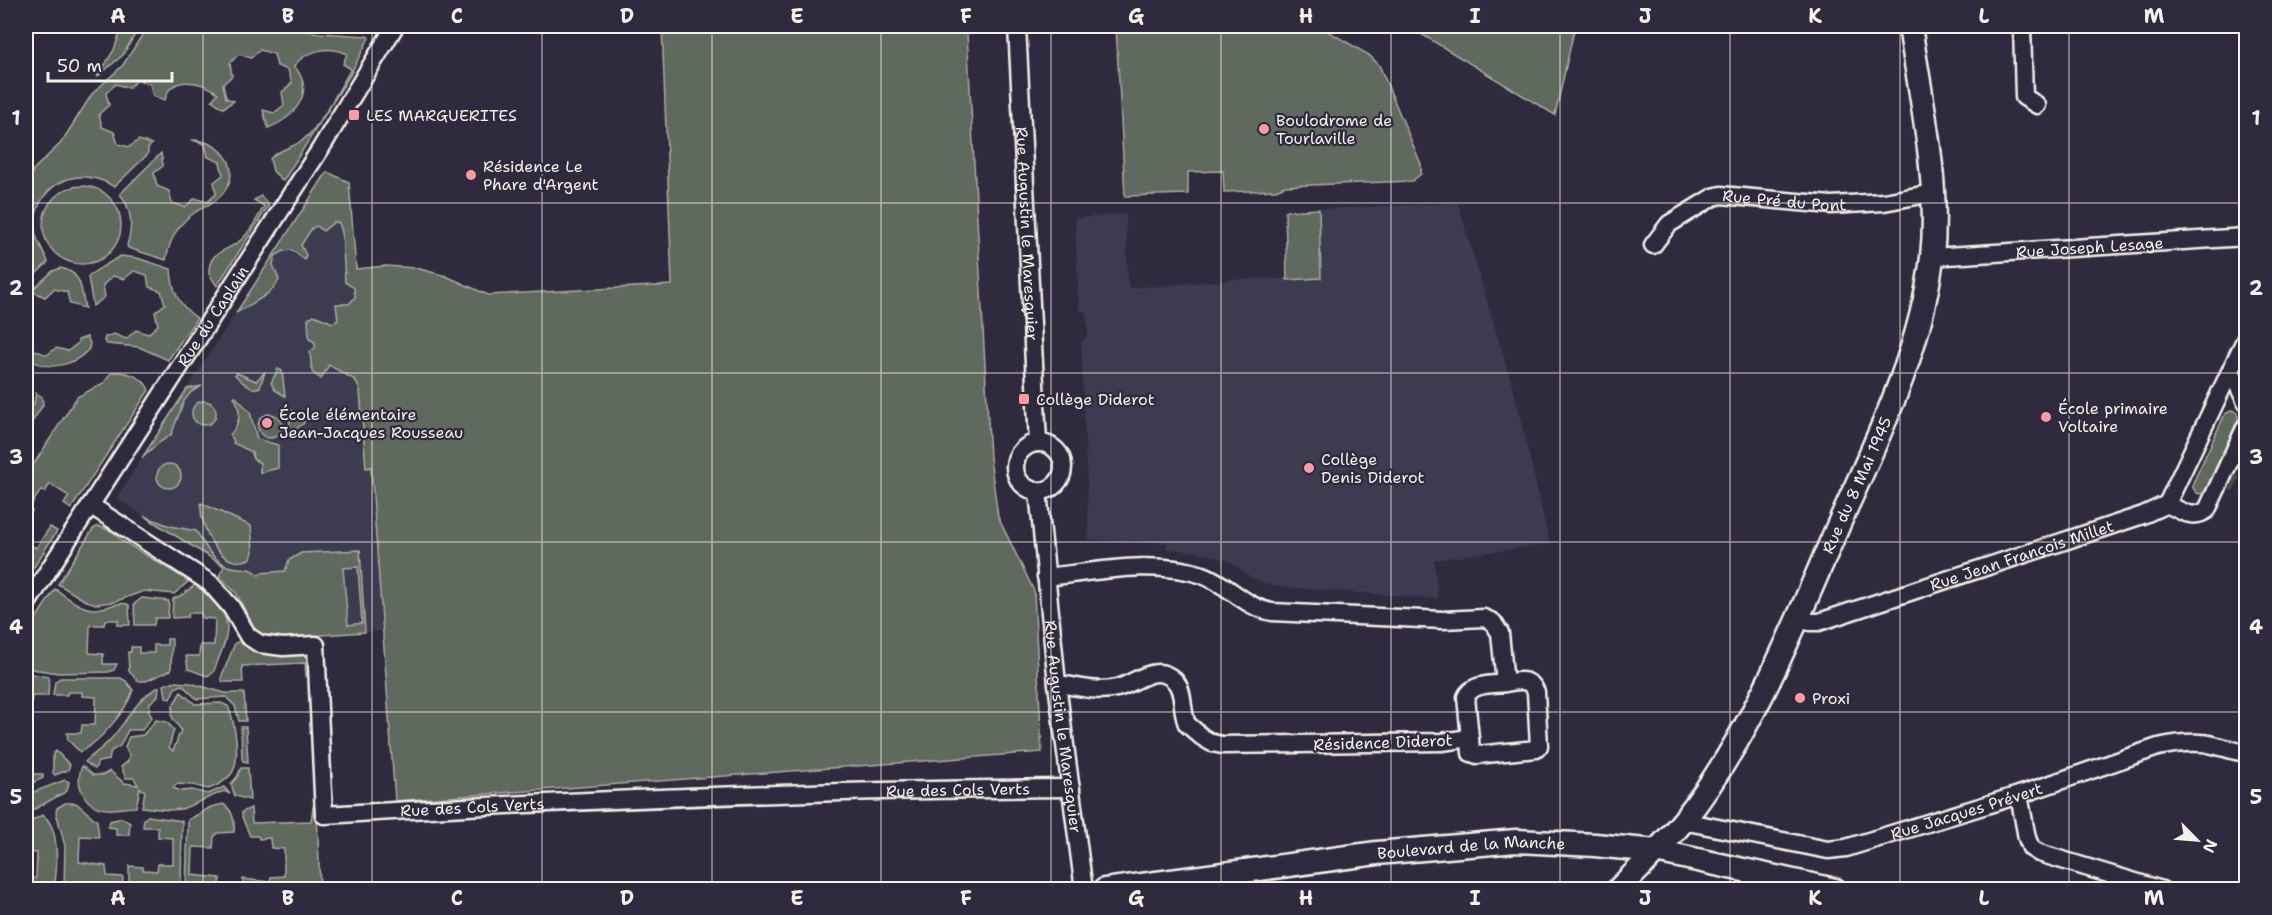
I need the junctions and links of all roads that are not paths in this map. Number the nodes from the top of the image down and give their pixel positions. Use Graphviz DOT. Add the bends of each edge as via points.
graph roads {
  1 [pos="395,26"];
  2 [pos="1017,26"];
  3 [pos="1910,26"];
  4 [pos="2022,26"];
  5 [pos="2037,105"];
  6 [pos="1933,193"];
  7 [pos="2247,237"];
  8 [pos="1653,245"];
  9 [pos="1932,257"];
  10 [pos="2247,338"];
  11 [pos="2231,371"];
  12 [pos="2247,402"];
  13 [pos="2247,426"];
  14 [pos="1038,443"];
  15 [pos="1038,491"];
  16 [pos="2167,504"];
  17 [pos="90,505"];
  18 [pos="1046,577"];
  19 [pos="26,605"];
  20 [pos="1797,618"];
  21 [pos="1505,683"];
  22 [pos="1057,684"];
  23 [pos="1470,738"];
  24 [pos="2245,754"];
  25 [pos="1071,788"];
  26 [pos="2019,795"];
  27 [pos="1683,821"];
  28 [pos="1656,851"];
  29 [pos="1752,881"];
  30 [pos="1084,890"];
  31 [pos="1104,890"];
  32 [pos="1618,890"];
  33 [pos="1835,890"];
  34 [pos="2162,890"];
  1 -- 17 [label="street, Rue du Caplain" via="316,156"];
  2 -- 14 [label="street, Rue Augustin le Maresquier"];
  3 -- 6 [label="main road, Rue du 8 Mai 1945"];
  4 -- 5 [label="street" via="2024,98"];
  6 -- 8 [label="street, Rue Pré du Pont" via="1884,202 1831,205 1721,195 1669,224"];
  6 -- 9 [label="main road, Rue du 8 Mai 1945"];
  7 -- 9 [label="street, Rue Joseph Lesage"];
  9 -- 20 [label="main road, Rue du 8 Mai 1945" via="1915,341 1894,402"];
  10 -- 11 [label="street"];
  11 -- 12 [label="street"];
  11 -- 16 [label="street"];
  13 -- 16 [label="street" via="2206,510 2193,516"];
  14 -- 15 [label="street" via="1019,453 1015,467 1019,481"];
  14 -- 15 [label="street" via="1057,451 1063,471 1057,483"];
  15 -- 18 [label="street, Rue Augustin le Maresquier"];
  16 -- 20 [label="street, Rue Jean François Millet" via="1819,622"];
  17 -- 19 [label="street, Rue du Caplain"];
  17 -- 25 [label="street, Rue des Cols Verts" via="210,583 231,607 248,636 260,644 316,645 324,815 562,801 901,789"];
  18 -- 21 [label="street" via="1164,568 1217,580 1249,605 1266,611 1443,620 1484,618 1493,622 1500,633"];
  18 -- 22 [label="street, Rue Augustin le Maresquier"];
  20 -- 27 [label="main road, Rue du 8 Mai 1945" via="1740,737"];
  21 -- 23 [label="street, Résidence Diderot" via="1474,687 1468,693"];
  21 -- 23 [label="street" via="1525,681 1533,686 1539,746 1477,755 1472,753"];
  22 -- 23 [label="street, Résidence Diderot" via="1094,691 1118,688 1147,674 1166,676 1179,688 1187,724 1212,743 1222,745 1442,742"];
  22 -- 25 [label="street, Rue Augustin le Maresquier"];
  24 -- 26 [label="street, Rue Jacques Prévert" via="2201,743 2158,747"];
  25 -- 30 [label="street, Rue Augustin le Maresquier"];
  26 -- 27 [label="street, Rue Jacques Prévert" via="1846,848 1828,850"];
  26 -- 34 [label="street" via="2031,848"];
  27 -- 28 [label="main road, Rue du 8 Mai 1945"];
  28 -- 29 [label="main road, Boulevard de la Manche"];
  28 -- 31 [label="main road, Boulevard de la Manche" via="1509,842 1377,853"];
  28 -- 32 [label="main road, Rue du 8 Mai 1945"];
  29 -- 33 [label="main road, Boulevard de la Manche"];
}
